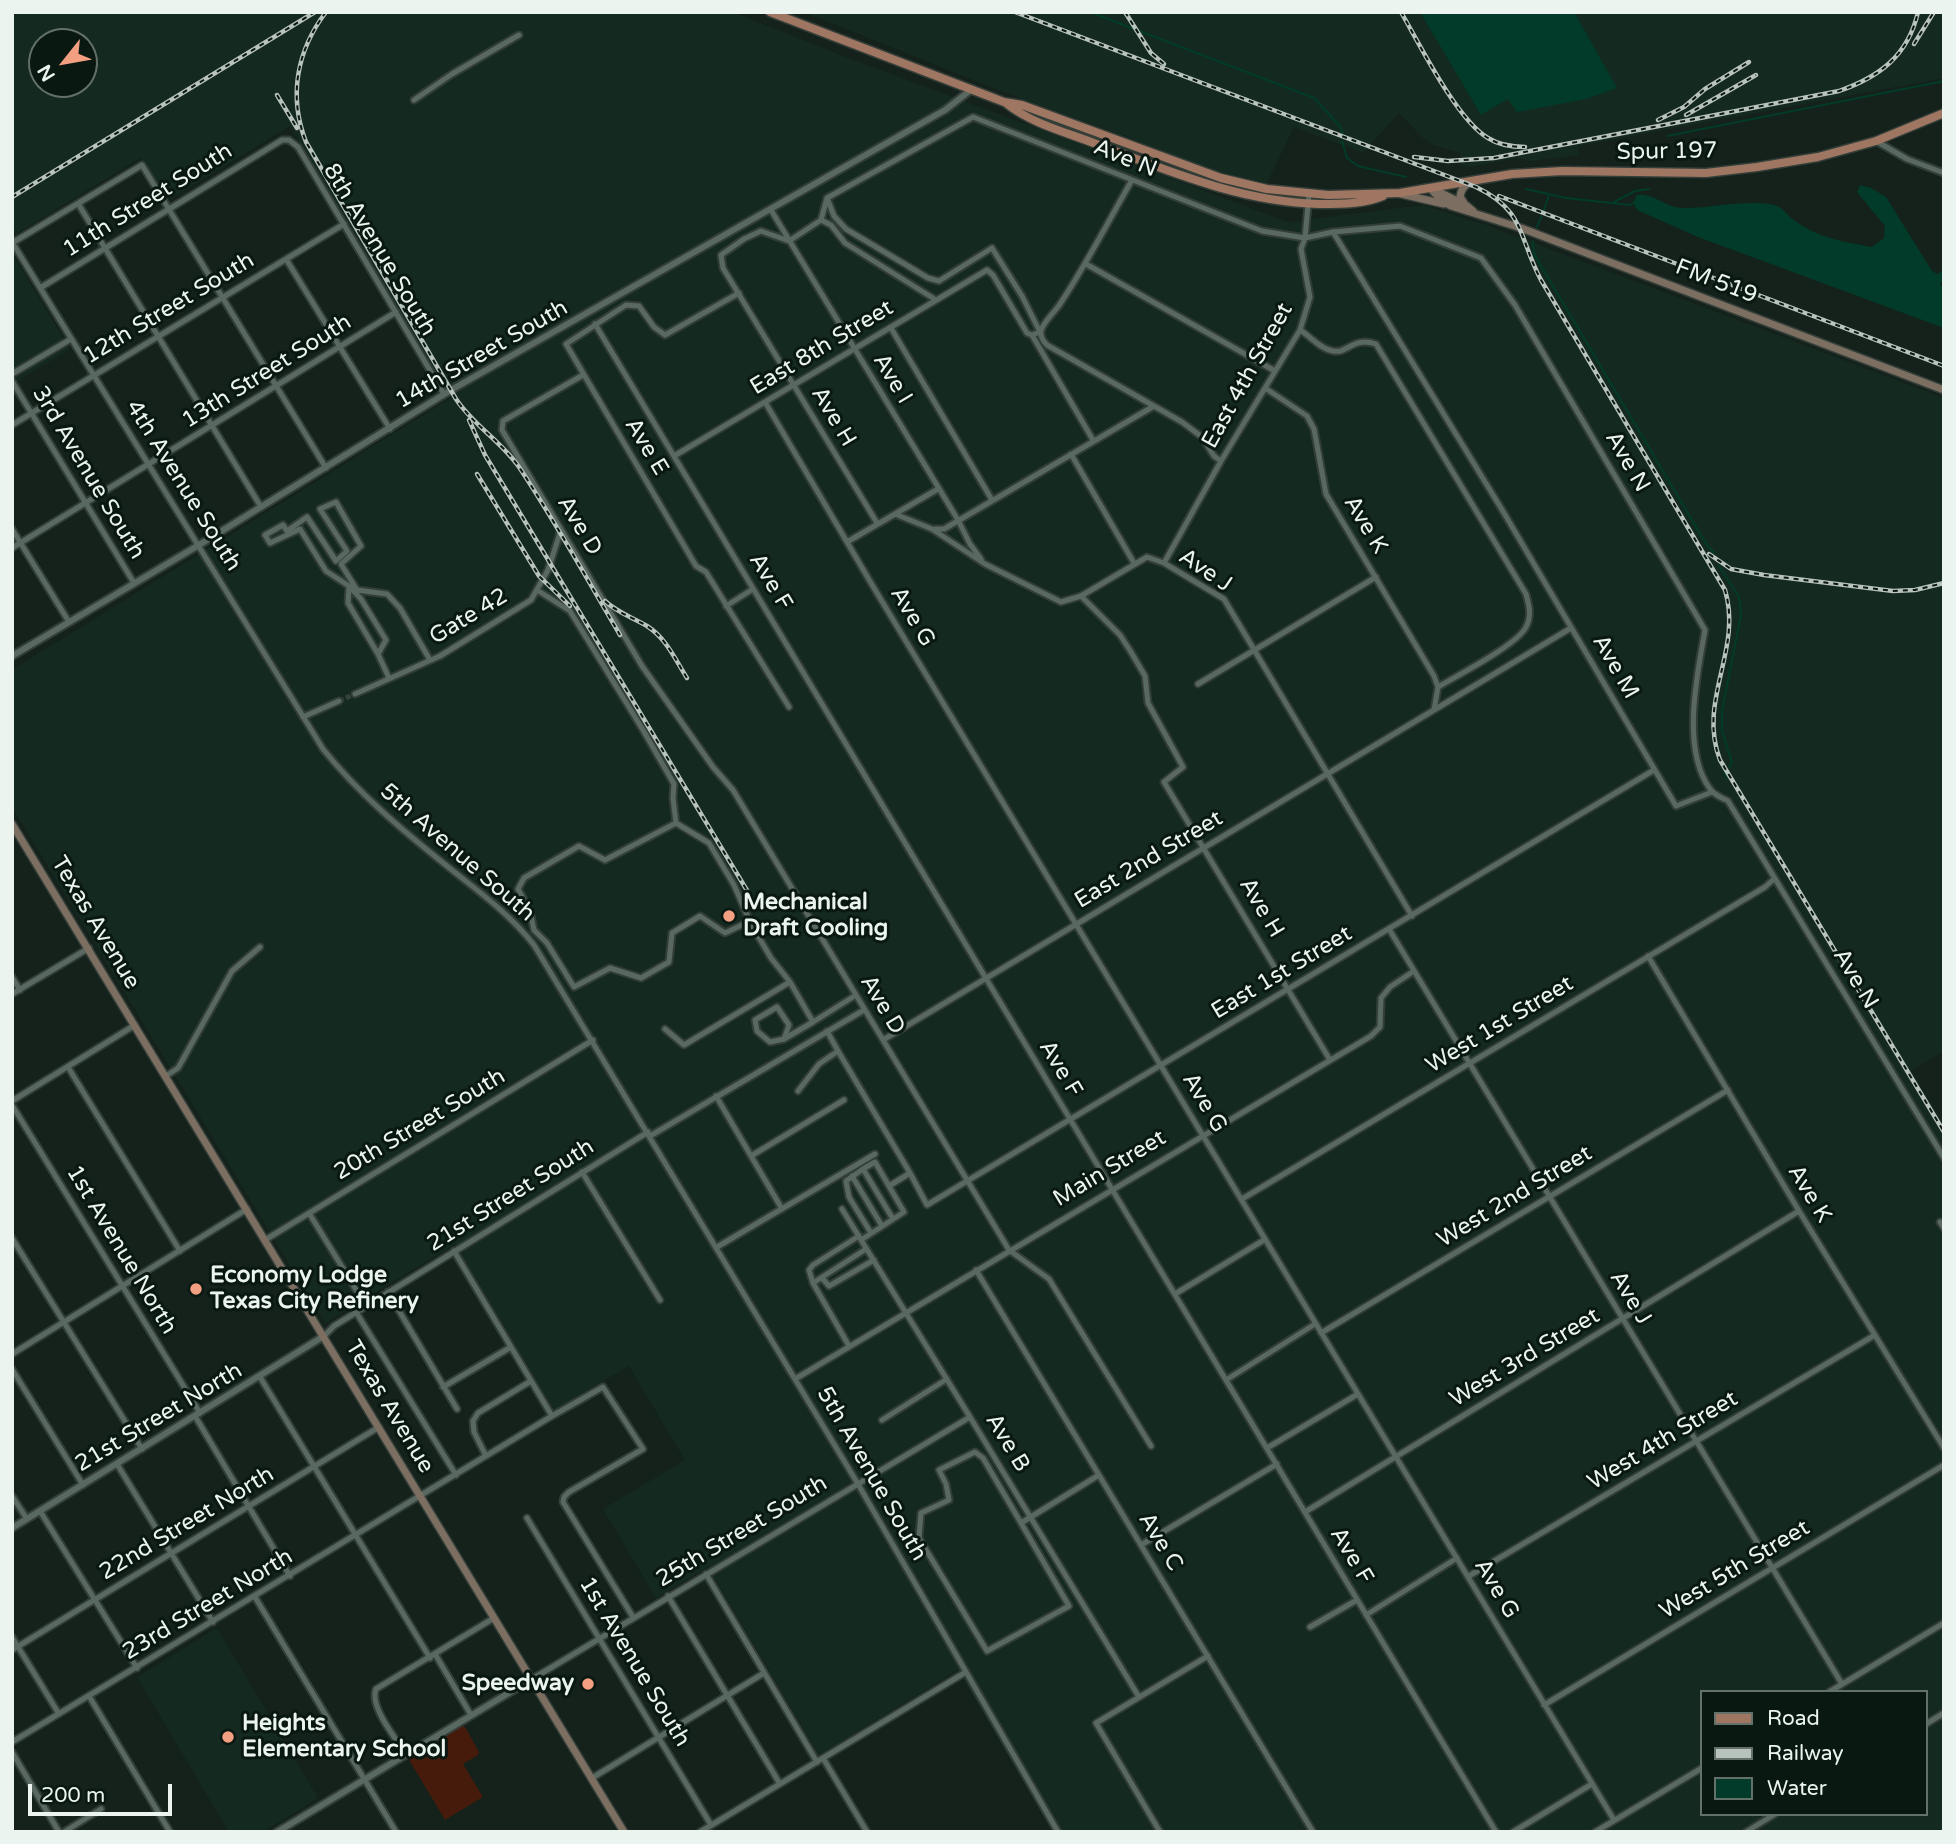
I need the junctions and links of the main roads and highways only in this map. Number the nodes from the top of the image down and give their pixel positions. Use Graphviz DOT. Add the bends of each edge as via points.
graph roads {
  1 [pos="770,12"];
  2 [pos="1944,113"];
  3 [pos="1474,180"];
  4 [pos="1430,188"];
  5 [pos="1400,194"];
  6 [pos="1451,206"];
  7 [pos="1470,209"];
  8 [pos="1944,390"];
  9 [pos="12,824"];
  10 [pos="624,1832"];
  1 -- 5 [label="main road, Spur 197" via="1004,102 1221,178 1308,199"];
  2 -- 3 [label="main road, Spur 197" via="1876,141 1818,157 1706,173 1562,171"];
  3 -- 4 [label="main road, Spur 197"];
  3 -- 7 [label="main road" via="1460,192"];
  4 -- 5 [label="main road, Spur 197"];
  4 -- 6 [label="main road, FM 519 / FM 519"];
  4 -- 7 [label="main road, FM 519 / FM 519"];
  5 -- 6 [label="main road"];
  6 -- 7 [label="main road, FM 519 / FM 519"];
  7 -- 8 [label="main road, FM 519 / FM 519"];
  9 -- 10 [label="main road, Texas Avenue"];
}
